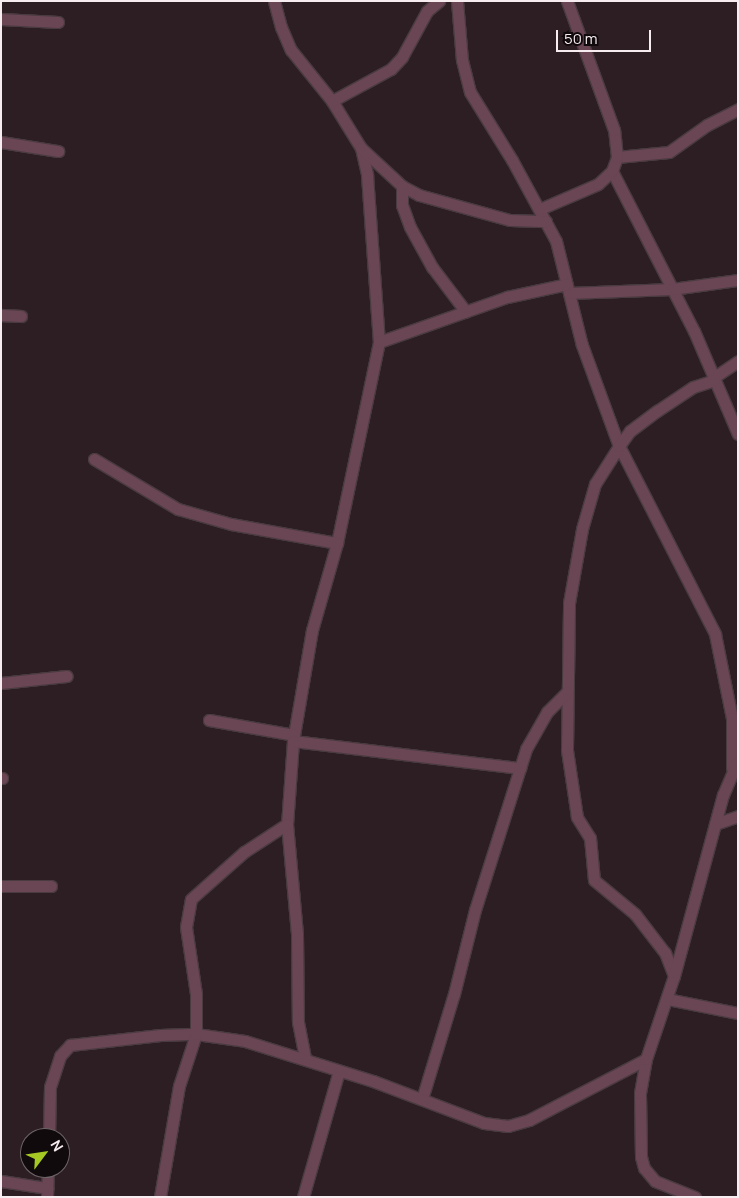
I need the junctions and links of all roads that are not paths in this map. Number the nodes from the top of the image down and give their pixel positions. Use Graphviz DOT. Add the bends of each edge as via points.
graph roads {
  1 [pos="274,1"];
  2 [pos="439,1"];
  3 [pos="457,1"];
  4 [pos="567,1"];
  5 [pos="1,19"];
  6 [pos="58,22"];
  7 [pos="332,101"];
  8 [pos="738,109"];
  9 [pos="1,142"];
  10 [pos="361,148"];
  11 [pos="58,151"];
  12 [pos="617,158"];
  13 [pos="612,171"];
  14 [pos="402,186"];
  15 [pos="540,209"];
  16 [pos="546,222"];
  17 [pos="738,280"];
  18 [pos="568,288"];
  19 [pos="672,289"];
  20 [pos="466,312"];
  21 [pos="1,315"];
  22 [pos="21,316"];
  23 [pos="379,342"];
  24 [pos="738,361"];
  25 [pos="714,379"];
  26 [pos="738,434"];
  27 [pos="619,446"];
  28 [pos="94,459"];
  29 [pos="337,543"];
  30 [pos="67,676"];
  31 [pos="1,683"];
  32 [pos="567,692"];
  33 [pos="209,720"];
  34 [pos="294,738"];
  35 [pos="735,764"];
  36 [pos="520,768"];
  37 [pos="738,816"];
  38 [pos="287,824"];
  39 [pos="715,824"];
  40 [pos="1,886"];
  41 [pos="51,886"];
  42 [pos="674,976"];
  43 [pos="666,999"];
  44 [pos="738,1013"];
  45 [pos="196,1034"];
  46 [pos="305,1058"];
  47 [pos="646,1059"];
  48 [pos="339,1071"];
  49 [pos="422,1099"];
  50 [pos="49,1128"];
  51 [pos="48,1178"];
  52 [pos="1,1181"];
  53 [pos="47,1193"];
  54 [pos="160,1197"];
  55 [pos="303,1197"];
  56 [pos="695,1197"];
  1 -- 7 [label="street" via="280,27 291,50"];
  2 -- 7 [label="street" via="427,11 402,57 391,69"];
  3 -- 15 [label="street" via="462,60 470,92"];
  4 -- 12 [label="street" via="614,130"];
  5 -- 6 [label="street"];
  7 -- 10 [label="street"];
  8 -- 12 [label="street" via="707,125 668,152"];
  9 -- 11 [label="street"];
  10 -- 14 [label="street"];
  10 -- 23 [label="street" via="367,175"];
  12 -- 13 [label="street"];
  13 -- 15 [label="street" via="598,184"];
  13 -- 19 [label="street"];
  14 -- 16 [label="street" via="475,212 510,220"];
  14 -- 20 [label="street" via="402,205 410,227 432,267"];
  15 -- 16 [label="street"];
  16 -- 18 [label="street"];
  17 -- 19 [label="street"];
  18 -- 19 [label="street"];
  18 -- 20 [label="street" via="507,297"];
  18 -- 27 [label="street" via="582,345"];
  19 -- 25 [label="street"];
  20 -- 23 [label="street"];
  21 -- 22 [label="street"];
  23 -- 29 [label="street"];
  24 -- 25 [label="street"];
  25 -- 26 [label="street"];
  25 -- 27 [label="street" via="692,387 656,411 630,431"];
  27 -- 32 [label="street" via="595,484 582,530 569,603"];
  27 -- 35 [label="street" via="715,634 732,718"];
  28 -- 29 [label="street" via="178,509 232,524"];
  29 -- 34 [label="street" via="312,630"];
  30 -- 31 [label="street"];
  32 -- 36 [label="street" via="547,712 526,749"];
  32 -- 42 [label="street" via="567,750 577,817 590,838 594,880 635,914 665,953"];
  33 -- 34 [label="street"];
  34 -- 36 [label="street"];
  34 -- 38 [label="street"];
  35 -- 39 [label="street"];
  36 -- 49 [label="street" via="474,910 454,994"];
  37 -- 39 [label="street"];
  38 -- 45 [label="street" via="244,852 191,899 186,927 196,994"];
  38 -- 46 [label="street" via="297,933 298,1022"];
  39 -- 42 [label="street"];
  40 -- 41 [label="street"];
  42 -- 43 [label="street"];
  43 -- 44 [label="street"];
  43 -- 47 [label="street"];
  45 -- 46 [label="street" via="245,1041"];
  45 -- 50 [label="street" via="70,1045 64,1049 50,1087"];
  45 -- 54 [label="street" via="179,1086"];
  46 -- 48 [label="street"];
  47 -- 49 [label="street" via="529,1120 508,1126 484,1123"];
  47 -- 56 [label="street" via="640,1093 644,1168 655,1181"];
  48 -- 49 [label="street"];
  48 -- 55 [label="street"];
  51 -- 53 [label="street"];
  52 -- 53 [label="street"];
}
